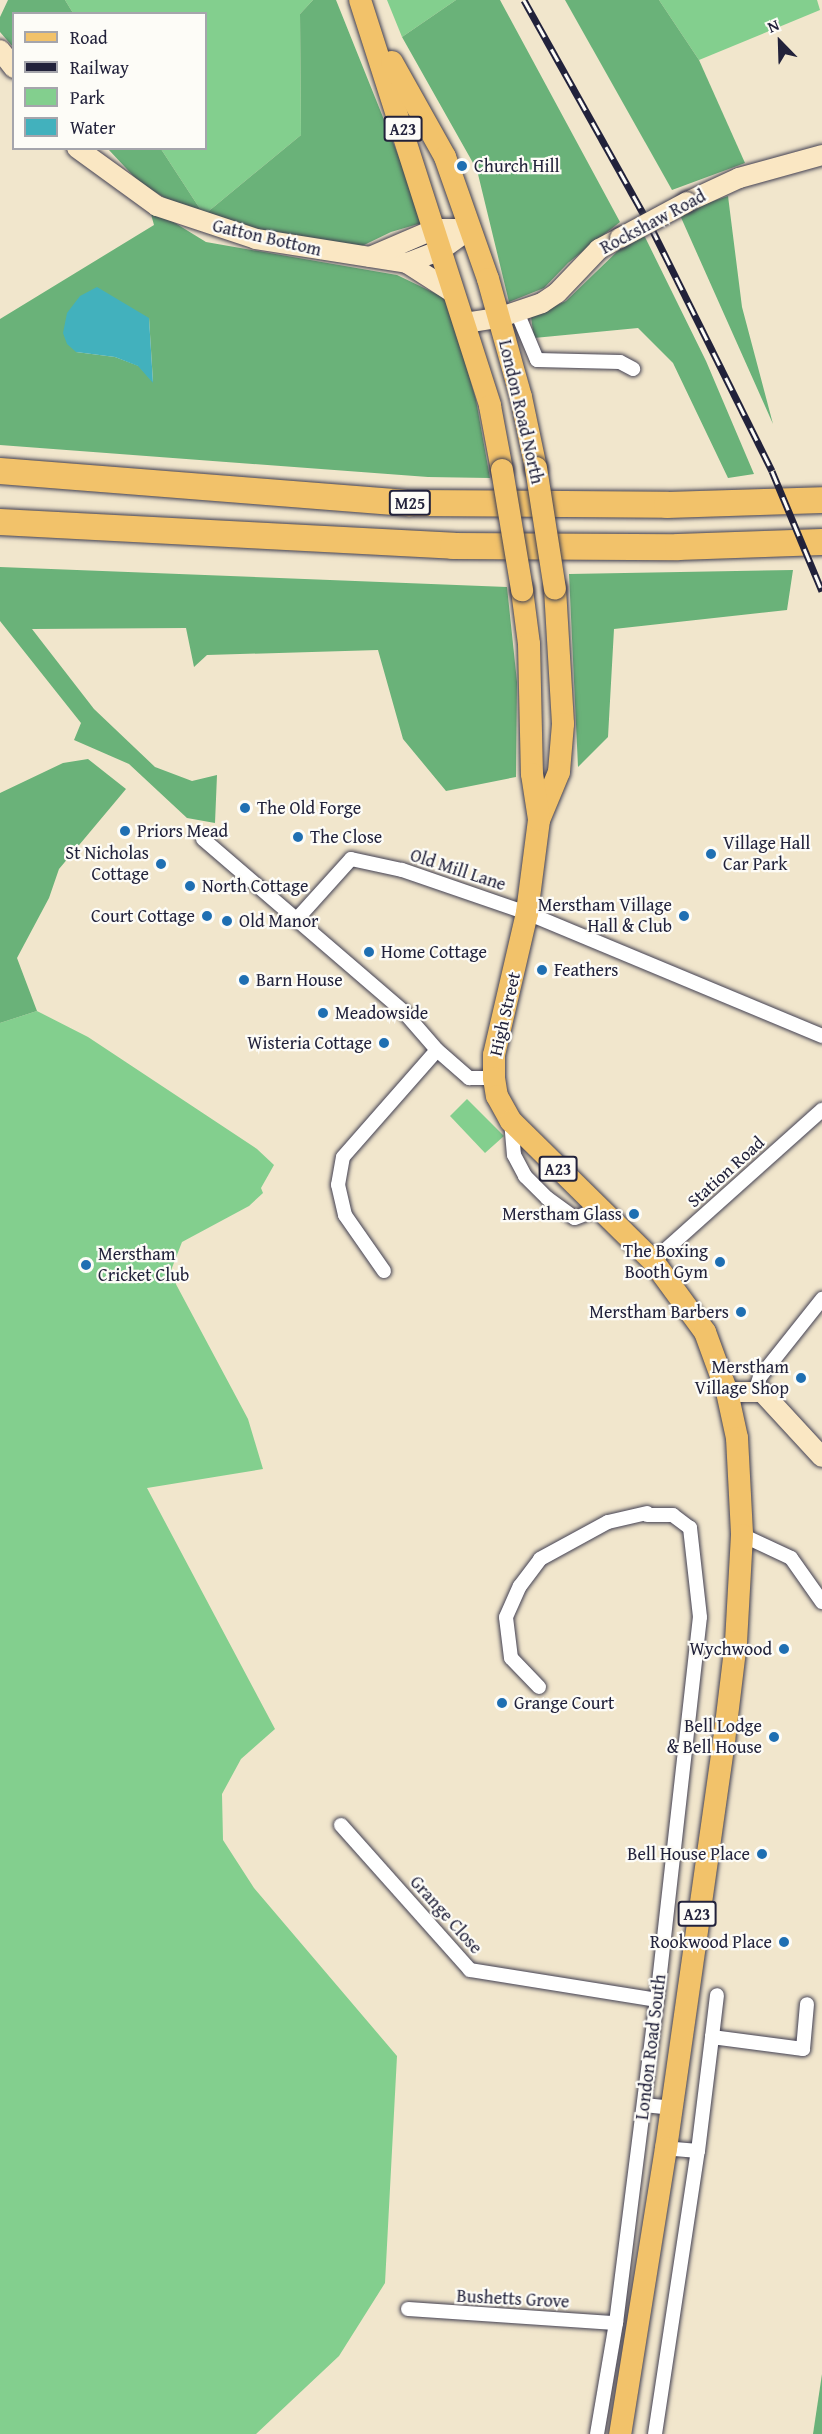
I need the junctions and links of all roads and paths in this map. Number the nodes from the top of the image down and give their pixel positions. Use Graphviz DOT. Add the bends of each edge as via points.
graph roads {
  1 [pos="360,0"];
  2 [pos="372,28"];
  3 [pos="0,50"];
  4 [pos="12,65"];
  5 [pos="80,150"];
  6 [pos="822,155"];
  7 [pos="470,230"];
  8 [pos="438,240"];
  9 [pos="370,257"];
  10 [pos="407,262"];
  11 [pos="455,294"];
  12 [pos="508,315"];
  13 [pos="465,323"];
  14 [pos="633,369"];
  15 [pos="0,471"];
  16 [pos="822,500"];
  17 [pos="0,522"];
  18 [pos="822,542"];
  19 [pos="539,820"];
  20 [pos="203,838"];
  21 [pos="527,913"];
  22 [pos="296,920"];
  23 [pos="822,1036"];
  24 [pos="437,1050"];
  25 [pos="494,1078"];
  26 [pos="822,1110"];
  27 [pos="653,1261"];
  28 [pos="384,1271"];
  29 [pos="822,1299"];
  30 [pos="756,1389"];
  31 [pos="727,1392"];
  32 [pos="822,1457"];
  33 [pos="742,1535"];
  34 [pos="822,1602"];
  35 [pos="539,1687"];
  36 [pos="341,1825"];
  37 [pos="717,1995"];
  38 [pos="657,2000"];
  39 [pos="807,2004"];
  40 [pos="712,2037"];
  41 [pos="644,2105"];
  42 [pos="671,2108"];
  43 [pos="666,2148"];
  44 [pos="698,2151"];
  45 [pos="408,2308"];
  46 [pos="616,2323"];
  47 [pos="597,2434"];
  48 [pos="620,2434"];
  49 [pos="655,2434"];
  1 -- 2 [label="main road, London Road North / A23"];
  2 -- 7 [label="main road, London Road North / A23" via="441,149"];
  2 -- 8 [label="main road, London Road North / A23"];
  3 -- 4 [label="street"];
  5 -- 9 [label="street, Gatton Bottom" via="157,206 205,224 256,239"];
  6 -- 12 [label="street, Rockshaw Road, bridge" via="739,178 687,202 599,249 557,293"];
  7 -- 8 [label="street, Gatton Bottom"];
  7 -- 12 [label="main road, London Road North / A23"];
  8 -- 9 [label="street, Gatton Bottom"];
  8 -- 10 [label="street, Gatton Bottom"];
  8 -- 11 [label="main road, London Road North / A23"];
  9 -- 10 [label="street, Gatton Bottom"];
  10 -- 11 [label="street"];
  11 -- 13 [label="main road, London Road North / A23"];
  12 -- 13 [label="street, Rockshaw Road"];
  12 -- 14 [label="street" via="537,360 620,362"];
  12 -- 19 [label="main road, London Road North / A23, bridge" via="555,589 563,724 559,772"];
  13 -- 19 [label="main road, London Road North / A23, bridge" via="490,406 522,590 530,655 532,774"];
  15 -- 16 [label="highway, M25" via="410,503 656,505"];
  17 -- 18 [label="highway" via="453,546 666,547"];
  19 -- 21 [label="main road, London Road North / A23"];
  20 -- 22 [label="street"];
  21 -- 22 [label="street, Old Mill Lane" via="402,870 351,860"];
  21 -- 23 [label="street"];
  21 -- 25 [label="main road, High Street / A23" via="494,1055"];
  22 -- 24 [label="street" via="405,1012"];
  24 -- 25 [label="street" via="469,1078"];
  24 -- 28 [label="street" via="343,1156 338,1185 345,1215"];
  25 -- 27 [label="main road, High Street / A23" via="497,1096 511,1121"];
  26 -- 27 [label="street, Station Road"];
  27 -- 31 [label="main road, High Street / A23" via="703,1329"];
  29 -- 30 [label="street" via="760,1377"];
  30 -- 31 [label="street"];
  30 -- 32 [label="street" via="783,1411"];
  31 -- 33 [label="main road, London Road South / A23" via="737,1438"];
  33 -- 34 [label="street" via="791,1558"];
  33 -- 42 [label="main road, London Road South / A23" via="732,1675"];
  35 -- 38 [label="street, London Road South" via="511,1658 506,1617 520,1586 540,1558 608,1522 647,1514 673,1515 690,1528 700,1617"];
  36 -- 38 [label="street, Grange Close" via="470,1970"];
  37 -- 40 [label="street"];
  38 -- 41 [label="street, London Road South"];
  39 -- 40 [label="street" via="802,2049"];
  40 -- 44 [label="street"];
  41 -- 42 [label="street"];
  41 -- 46 [label="street, London Road South"];
  42 -- 43 [label="main road, London Road South / A23"];
  43 -- 44 [label="street"];
  43 -- 48 [label="main road, London Road South / A23"];
  44 -- 49 [label="street"];
  45 -- 46 [label="street, Bushetts Grove"];
  46 -- 47 [label="street, London Road South"];
}
